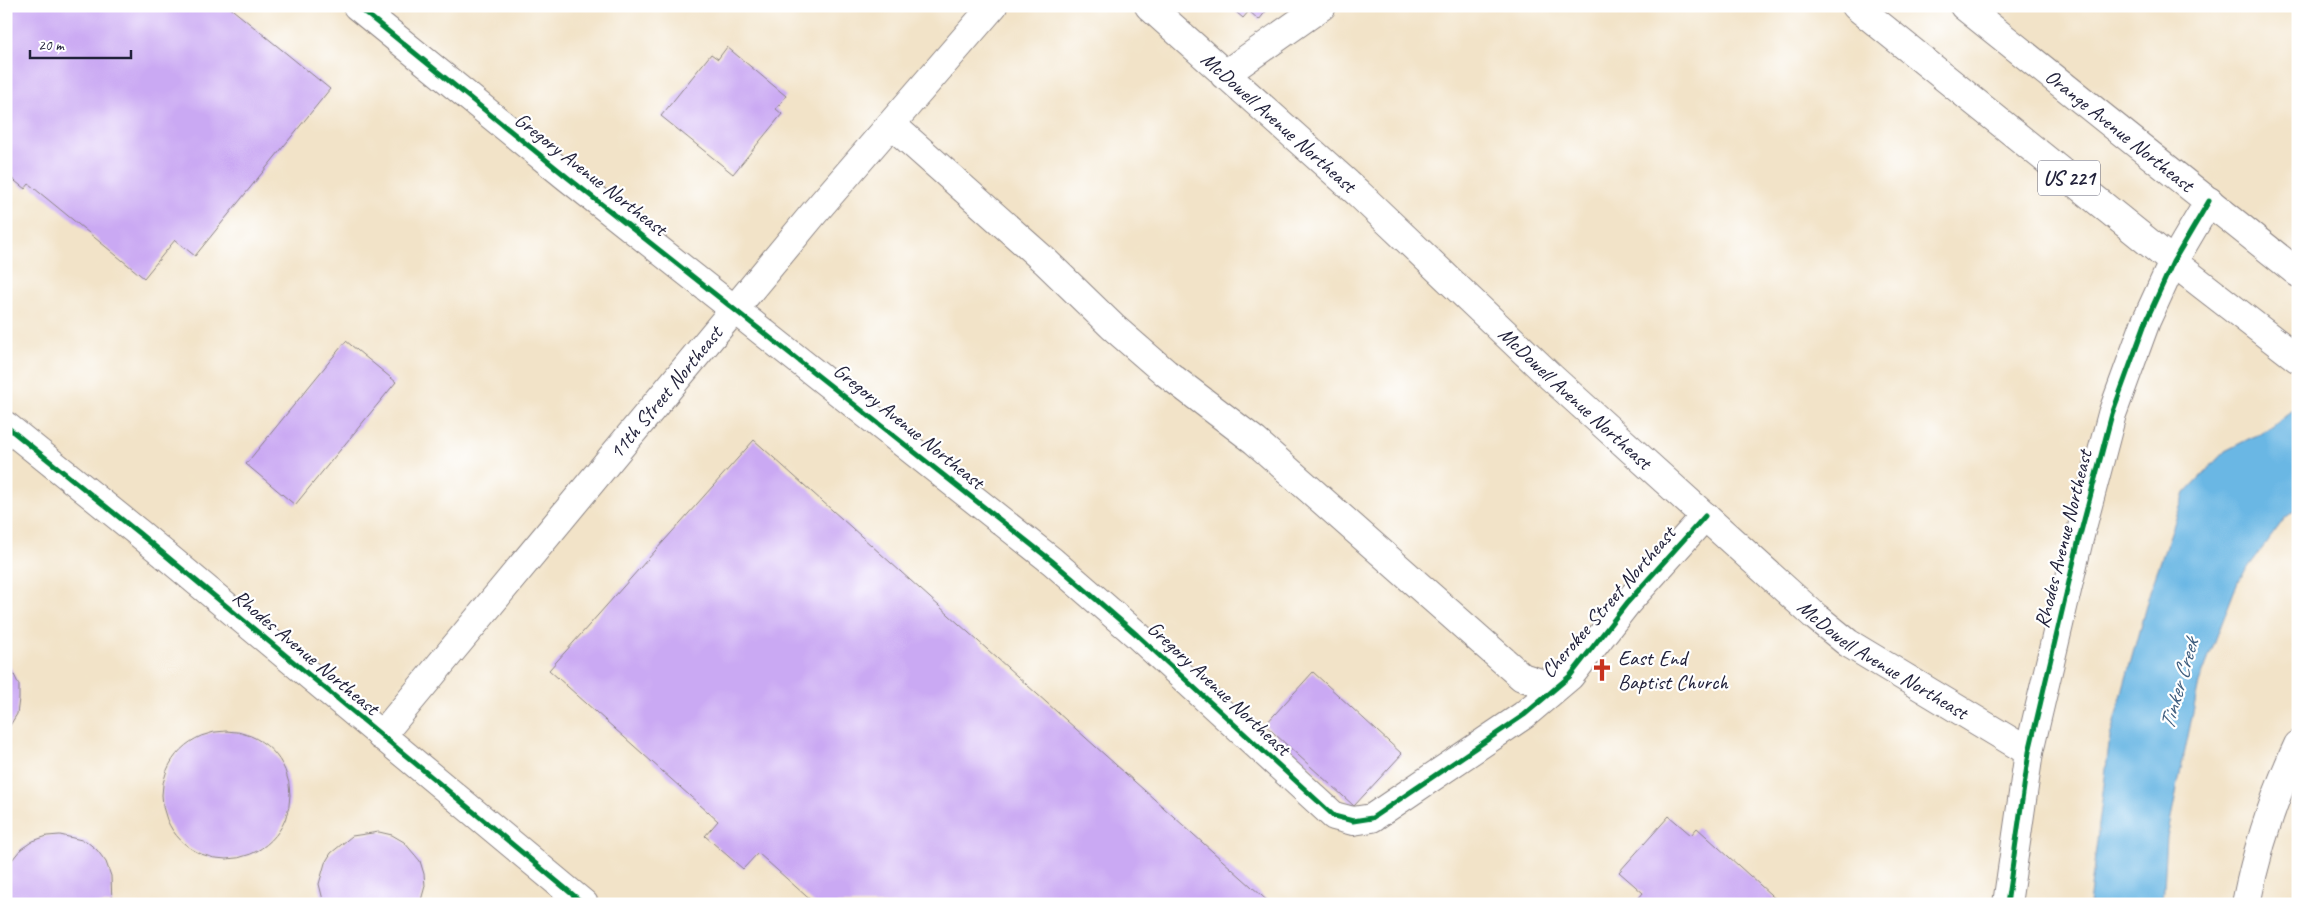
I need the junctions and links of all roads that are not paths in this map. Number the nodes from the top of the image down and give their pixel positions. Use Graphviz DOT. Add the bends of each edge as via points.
graph roads {
  1 [pos="357,6"];
  2 [pos="993,6"];
  3 [pos="1149,6"];
  4 [pos="1322,6"];
  5 [pos="1856,6"];
  6 [pos="1964,6"];
  7 [pos="1224,74"];
  8 [pos="892,125"];
  9 [pos="2209,201"];
  10 [pos="2173,262"];
  11 [pos="2298,273"];
  12 [pos="735,309"];
  13 [pos="2291,353"];
  14 [pos="6,426"];
  15 [pos="1705,516"];
  16 [pos="1570,676"];
  17 [pos="381,736"];
  18 [pos="2298,745"];
  19 [pos="2028,752"];
  20 [pos="1436,775"];
  21 [pos="584,904"];
  22 [pos="2007,904"];
  23 [pos="2246,904"];
  1 -- 12 [label="main road, Gregory Avenue Northeast" via="566,177"];
  2 -- 8 [label="main road, 11th Street Northeast"];
  3 -- 7 [label="main road, McDowell Avenue Northeast"];
  4 -- 7 [label="main road"];
  5 -- 10 [label="main road, US 221"];
  6 -- 9 [label="main road, Orange Avenue Northeast"];
  7 -- 15 [label="main road, McDowell Avenue Northeast" via="1358,193 1551,377"];
  8 -- 12 [label="main road, 11th Street Northeast"];
  8 -- 16 [label="main road" via="1045,261 1113,328 1166,374 1255,441 1522,678 1544,684"];
  9 -- 10 [label="main road, Rhodes Avenue Northeast"];
  9 -- 11 [label="main road, Orange Avenue Northeast"];
  10 -- 13 [label="main road, US 221"];
  10 -- 19 [label="main road, Rhodes Avenue Northeast" via="2146,321 2112,414"];
  12 -- 17 [label="main road, 11th Street Northeast"];
  12 -- 20 [label="main road, Gregory Avenue Northeast" via="1052,561 1137,634 1334,816 1353,821 1372,818"];
  14 -- 17 [label="main road, Rhodes Avenue Northeast"];
  15 -- 16 [label="main road, Cherokee Street Northeast" via="1627,603"];
  15 -- 19 [label="main road, McDowell Avenue Northeast" via="1848,643"];
  16 -- 20 [label="main road, Cherokee Street Northeast" via="1524,715"];
  17 -- 21 [label="main road, Rhodes Avenue Northeast"];
  18 -- 23 [label="main road" via="2278,788 2254,863"];
  19 -- 22 [label="main road, Rhodes Avenue Northeast"];
}
